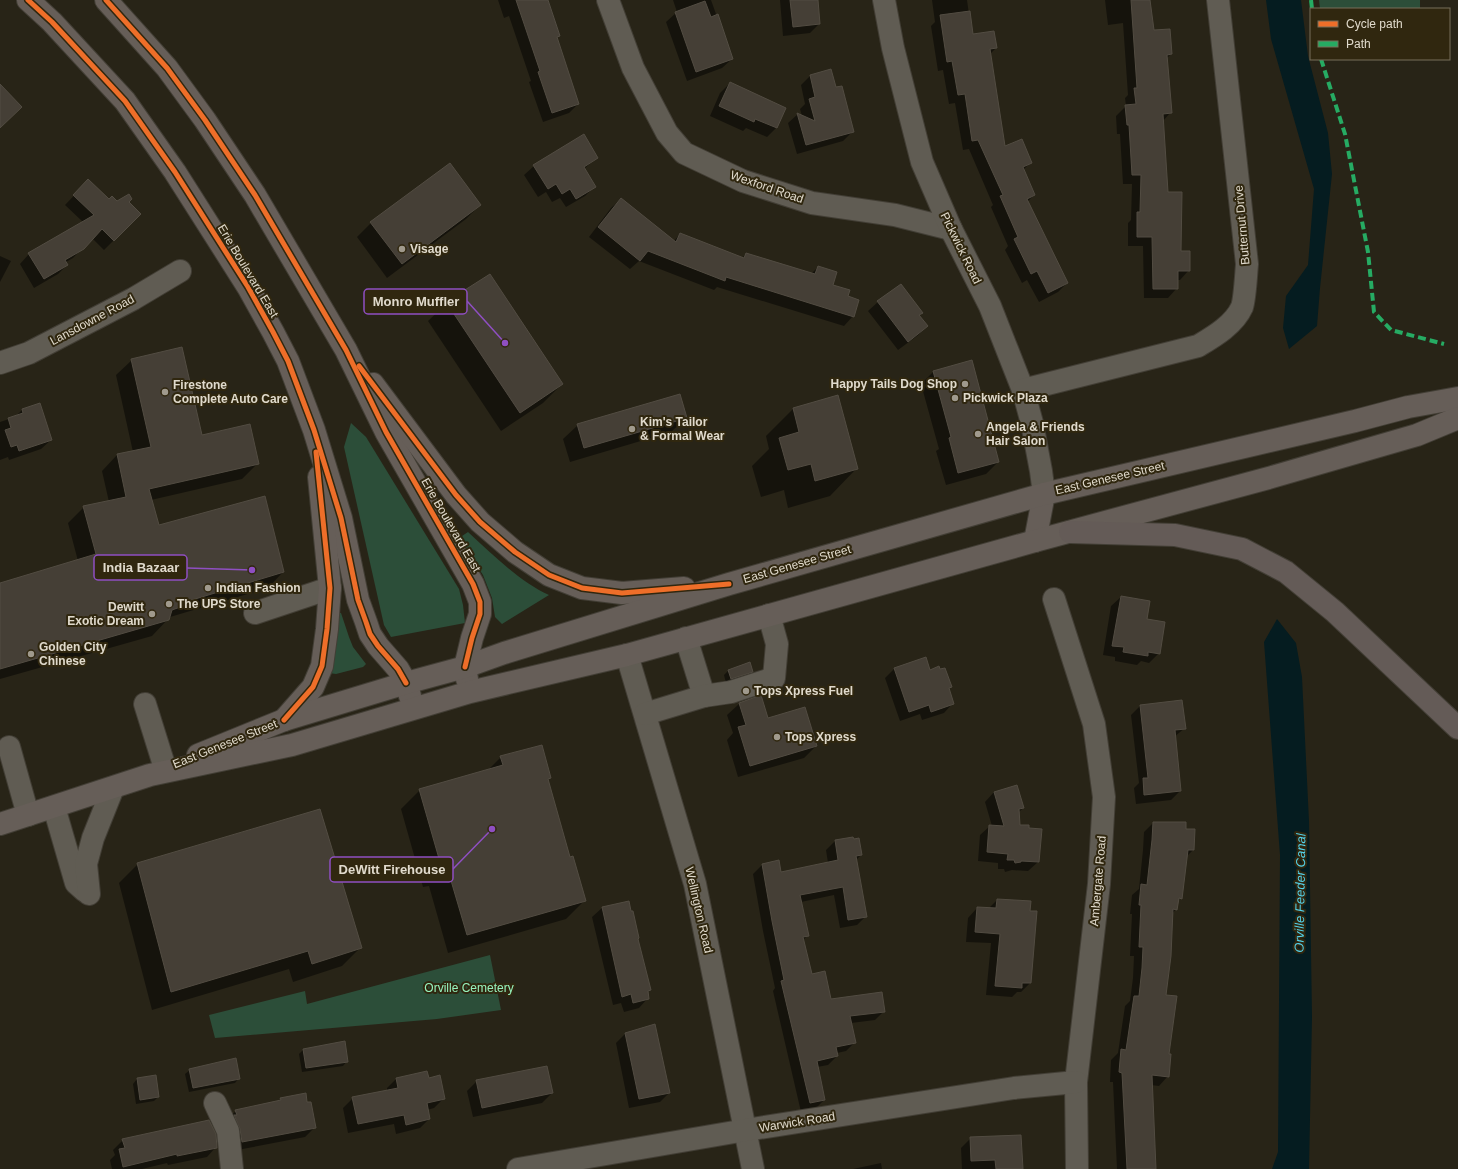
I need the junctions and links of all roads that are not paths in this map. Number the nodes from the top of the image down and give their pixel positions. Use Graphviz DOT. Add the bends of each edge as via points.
graph roads {
  1 [pos="28,0"];
  2 [pos="106,0"];
  3 [pos="120,0"];
  4 [pos="608,0"];
  5 [pos="884,0"];
  6 [pos="1218,0"];
  7 [pos="128,24"];
  8 [pos="951,230"];
  9 [pos="180,271"];
  10 [pos="346,350"];
  11 [pos="0,363"];
  12 [pos="1023,390"];
  13 [pos="1458,398"];
  14 [pos="1458,418"];
  15 [pos="314,430"];
  16 [pos="1044,494"];
  17 [pos="1070,532"];
  18 [pos="1034,541"];
  19 [pos="729,584"];
  20 [pos="330,588"];
  21 [pos="1054,598"];
  22 [pos="255,613"];
  23 [pos="769,615"];
  24 [pos="686,638"];
  25 [pos="627,655"];
  26 [pos="465,667"];
  27 [pos="406,683"];
  28 [pos="470,692"];
  29 [pos="704,696"];
  30 [pos="145,704"];
  31 [pos="413,709"];
  32 [pos="645,714"];
  33 [pos="284,720"];
  34 [pos="1458,728"];
  35 [pos="9,748"];
  36 [pos="158,772"];
  37 [pos="113,788"];
  38 [pos="54,807"];
  39 [pos="28,815"];
  40 [pos="0,824"];
  41 [pos="1076,1082"];
  42 [pos="215,1103"];
  43 [pos="746,1130"];
  44 [pos="232,1169"];
  45 [pos="518,1169"];
  46 [pos="753,1169"];
  47 [pos="1077,1169"];
  1 -- 15 [label="main road, Erie Boulevard East" via="52,22 125,102 176,172 273,332 288,361"];
  2 -- 7 [label="main road, Erie Boulevard East"];
  3 -- 7 [label="street"];
  4 -- 8 [label="street, Wexford Road" via="633,68 667,133 684,153 742,181 812,203 895,215"];
  5 -- 8 [label="street, Pickwick Road" via="893,48 922,162"];
  6 -- 12 [label="street, Butternut Drive" via="1247,264 1242,306 1220,333 1198,346"];
  7 -- 10 [label="main road, Erie Boulevard East" via="167,68 205,120 255,195"];
  8 -- 12 [label="street, Pickwick Road" via="990,306"];
  9 -- 11 [label="street, Lansdowne Road" via="133,299 29,353"];
  10 -- 19 [label="main road" via="456,495 514,552 549,575 582,588 622,593"];
  10 -- 26 [label="main road, Erie Boulevard East" via="386,432 477,592 480,614"];
  12 -- 16 [label="street, Pickwick Road" via="1034,430"];
  13 -- 16 [label="main road, East Genesee Street" via="1408,407"];
  14 -- 17 [label="main road, East Genesee Street" via="1417,435"];
  15 -- 20 [label="main road"];
  15 -- 27 [label="main road, Erie Boulevard East" via="342,518 358,600 370,634"];
  16 -- 18 [label="main road"];
  16 -- 19 [label="main road, East Genesee Street"];
  17 -- 18 [label="main road, East Genesee Street"];
  17 -- 34 [label="highway" via="1175,535 1242,549 1286,572 1335,612"];
  18 -- 23 [label="main road, East Genesee Street"];
  19 -- 26 [label="main road, East Genesee Street"];
  20 -- 22 [label="street"];
  20 -- 33 [label="main road" via="322,666 313,687"];
  21 -- 41 [label="street, Ambergate Road" via="1094,724 1104,797 1099,884"];
  23 -- 24 [label="main road, East Genesee Street"];
  23 -- 29 [label="street" via="777,644 774,678 731,692"];
  24 -- 25 [label="main road, East Genesee Street"];
  24 -- 29 [label="street"];
  25 -- 28 [label="main road, East Genesee Street"];
  25 -- 32 [label="street, Wellington Road"];
  26 -- 27 [label="main road, East Genesee Street"];
  26 -- 28 [label="main road, Erie Boulevard East"];
  27 -- 31 [label="main road, Erie Boulevard East"];
  27 -- 33 [label="main road, East Genesee Street"];
  28 -- 31 [label="main road, East Genesee Street"];
  29 -- 32 [label="street"];
  30 -- 36 [label="street"];
  31 -- 36 [label="main road, East Genesee Street" via="292,745"];
  32 -- 43 [label="street, Wellington Road" via="695,884"];
  33 -- 36 [label="main road, East Genesee Street"];
  35 -- 39 [label="street"];
  36 -- 37 [label="main road, East Genesee Street"];
  37 -- 38 [label="main road, East Genesee Street"];
  37 -- 38 [label="street" via="93,838 86,864 89,894 76,883"];
  38 -- 39 [label="main road, East Genesee Street"];
  39 -- 40 [label="main road, East Genesee Street"];
  41 -- 43 [label="street, Warwick Road" via="1014,1088"];
  41 -- 47 [label="street, Ambergate Road"];
  42 -- 44 [label="street" via="228,1131"];
  43 -- 45 [label="street, Warwick Road"];
  43 -- 46 [label="street, Wellington Road"];
}
